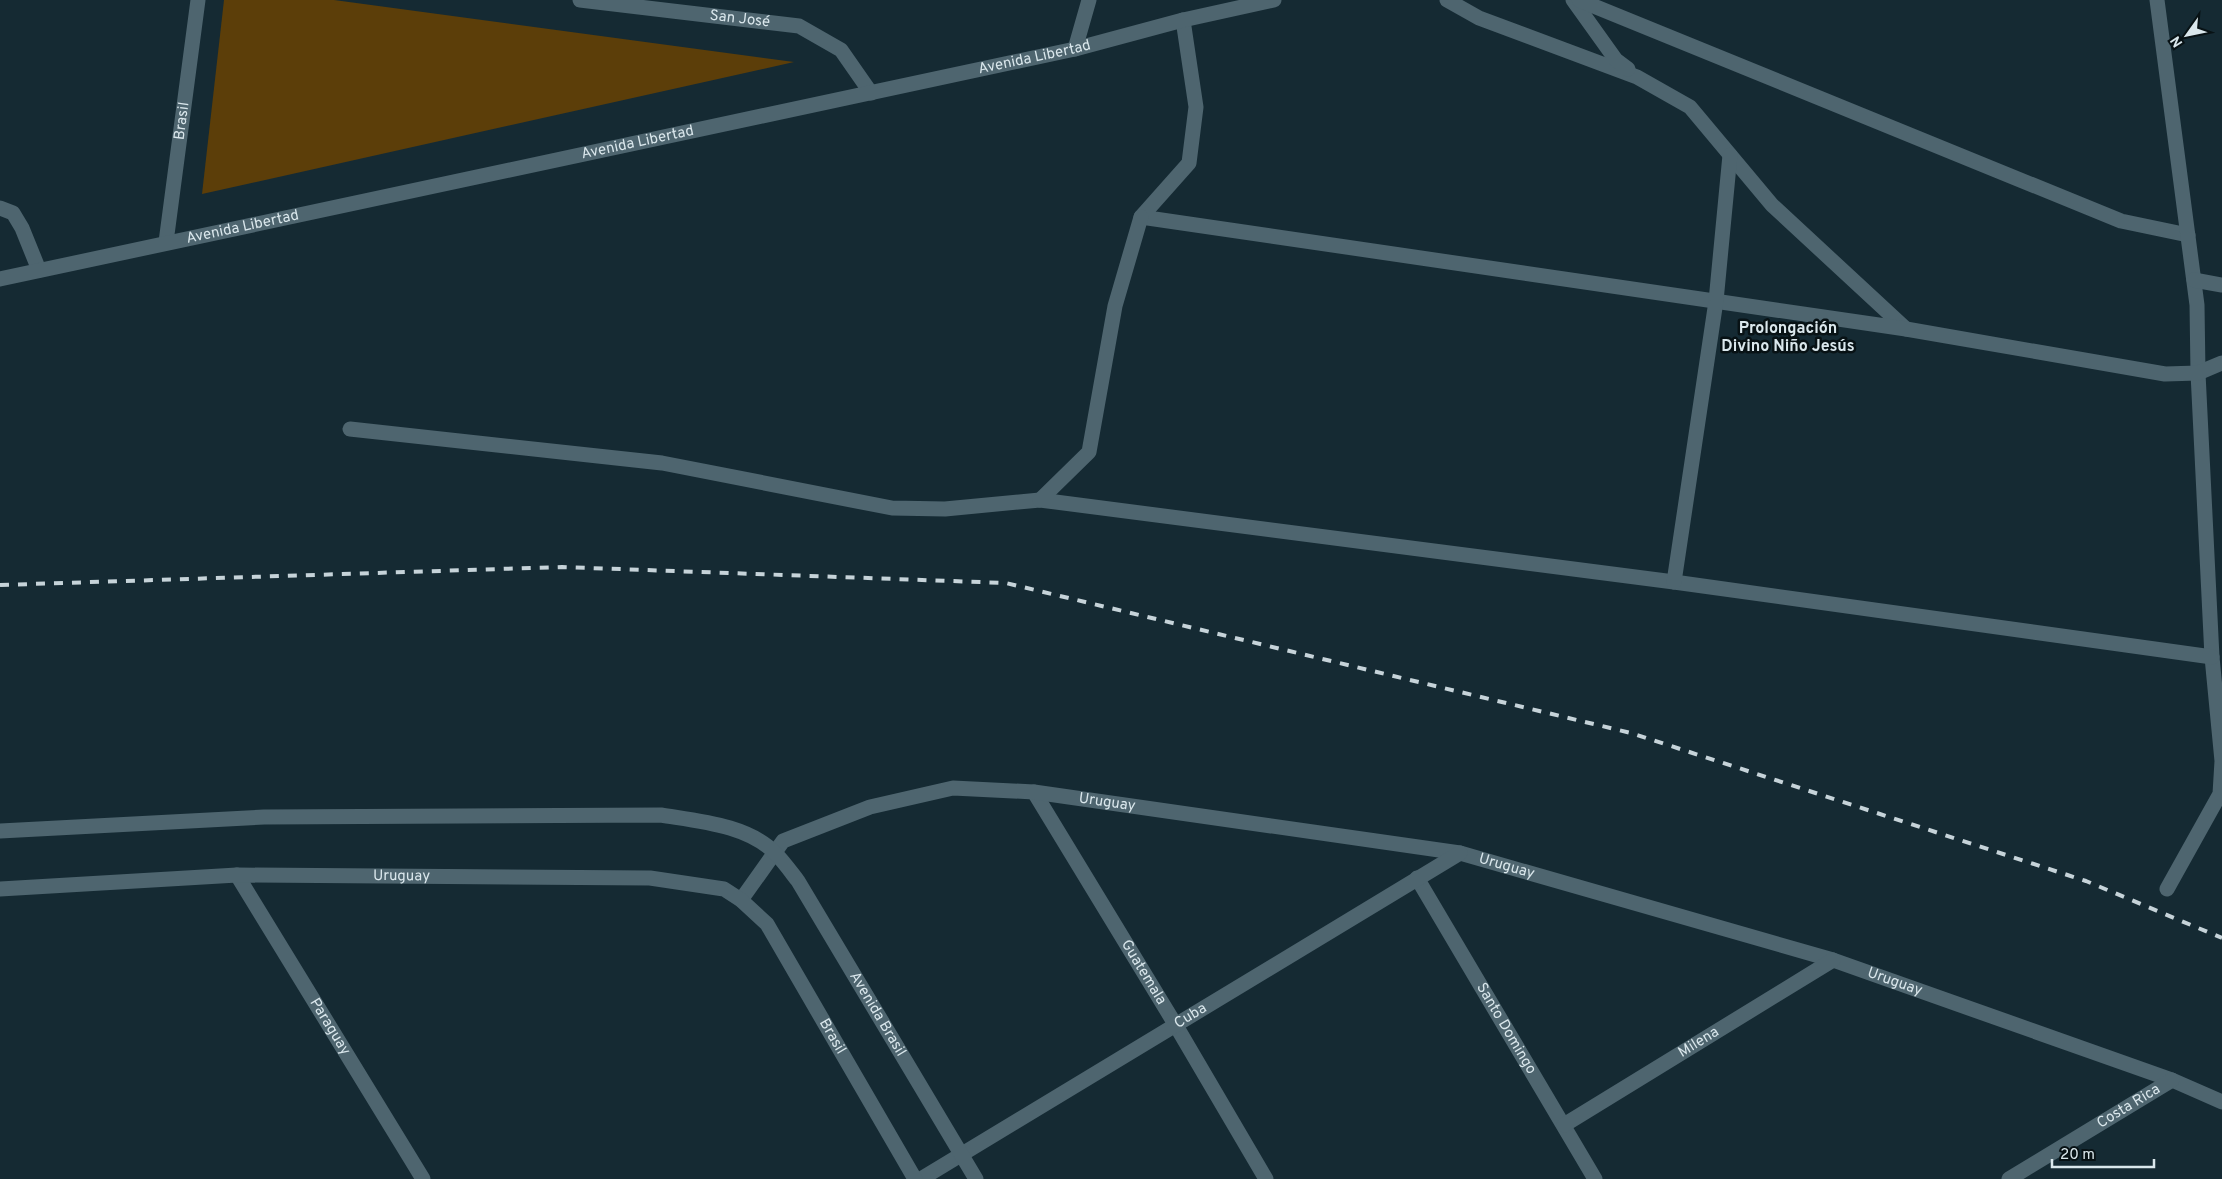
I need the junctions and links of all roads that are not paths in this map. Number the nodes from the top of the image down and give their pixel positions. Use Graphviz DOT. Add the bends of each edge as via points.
graph roads {
  1 [pos="198,0"];
  2 [pos="580,0"];
  3 [pos="1089,0"];
  4 [pos="1274,0"];
  5 [pos="1447,0"];
  6 [pos="1573,0"];
  7 [pos="1579,0"];
  8 [pos="2157,0"];
  9 [pos="1183,20"];
  10 [pos="1076,49"];
  11 [pos="1637,77"];
  12 [pos="871,93"];
  13 [pos="1730,155"];
  14 [pos="0,208"];
  15 [pos="1141,216"];
  16 [pos="2188,234"];
  17 [pos="166,242"];
  18 [pos="39,270"];
  19 [pos="0,279"];
  20 [pos="2194,280"];
  21 [pos="2222,285"];
  22 [pos="1716,301"];
  23 [pos="1906,329"];
  24 [pos="2222,363"];
  25 [pos="2198,373"];
  26 [pos="350,429"];
  27 [pos="1040,500"];
  28 [pos="1674,582"];
  29 [pos="2212,658"];
  30 [pos="2219,698"];
  31 [pos="1034,792"];
  32 [pos="0,832"];
  33 [pos="775,852"];
  34 [pos="1460,853"];
  35 [pos="237,874"];
  36 [pos="1417,878"];
  37 [pos="0,889"];
  38 [pos="2168,889"];
  39 [pos="741,900"];
  40 [pos="1833,960"];
  41 [pos="1176,1024"];
  42 [pos="2172,1080"];
  43 [pos="2222,1102"];
  44 [pos="1564,1125"];
  45 [pos="961,1154"];
  46 [pos="423,1179"];
  47 [pos="915,1179"];
  48 [pos="921,1179"];
  49 [pos="976,1179"];
  50 [pos="1266,1179"];
  51 [pos="1595,1179"];
  52 [pos="2009,1179"];
  1 -- 17 [label="street, Brasil"];
  2 -- 12 [label="street, San José" via="799,26 841,50"];
  3 -- 10 [label="street"];
  4 -- 9 [label="street, Avenida Libertad"];
  5 -- 11 [label="street" via="1479,18"];
  6 -- 11 [label="street" via="1616,60"];
  7 -- 16 [label="street" via="2121,221"];
  8 -- 16 [label="street"];
  9 -- 10 [label="street, Avenida Libertad"];
  9 -- 15 [label="street" via="1196,107 1189,162"];
  10 -- 12 [label="street, Avenida Libertad"];
  11 -- 13 [label="street" via="1690,107"];
  12 -- 17 [label="street, Avenida Libertad"];
  13 -- 22 [label="street"];
  13 -- 23 [label="street" via="1772,205"];
  14 -- 18 [label="street" via="13,214 22,228"];
  15 -- 22 [label="street"];
  15 -- 27 [label="street" via="1115,306 1089,452"];
  16 -- 20 [label="street"];
  17 -- 18 [label="street, Avenida Libertad"];
  18 -- 19 [label="street, Avenida Libertad"];
  20 -- 21 [label="street"];
  20 -- 25 [label="street"];
  22 -- 23 [label="street"];
  22 -- 28 [label="street"];
  23 -- 25 [label="street" via="2165,374"];
  24 -- 25 [label="street"];
  25 -- 29 [label="street"];
  26 -- 27 [label="street" via="662,463 892,508 945,509"];
  27 -- 28 [label="street"];
  28 -- 29 [label="street"];
  29 -- 30 [label="street"];
  30 -- 38 [label="street" via="2220,794"];
  31 -- 33 [label="street, Uruguay" via="953,788 870,806 783,841"];
  31 -- 34 [label="street, Uruguay"];
  31 -- 41 [label="street, Guatemala"];
  32 -- 33 [label="street" via="264,817 662,815 726,825"];
  33 -- 39 [label="street, Uruguay"];
  33 -- 45 [label="street, Avenida Brasil" via="798,881"];
  34 -- 36 [label="street, Cuba"];
  34 -- 40 [label="street, Uruguay"];
  35 -- 37 [label="street, Uruguay"];
  35 -- 39 [label="street, Uruguay" via="650,878 724,889"];
  35 -- 46 [label="street, Paraguay"];
  36 -- 41 [label="street, Cuba"];
  36 -- 44 [label="street, Santo Domingo"];
  39 -- 47 [label="street, Brasil" via="766,924"];
  40 -- 42 [label="street, Uruguay"];
  40 -- 44 [label="street, Milena"];
  41 -- 45 [label="street, Cuba"];
  41 -- 50 [label="street, Guatemala"];
  42 -- 43 [label="street, Uruguay"];
  42 -- 52 [label="street, Costa Rica"];
  44 -- 51 [label="street, Santo Domingo"];
  45 -- 48 [label="street, Cuba"];
  45 -- 49 [label="street, Avenida Brasil"];
}
